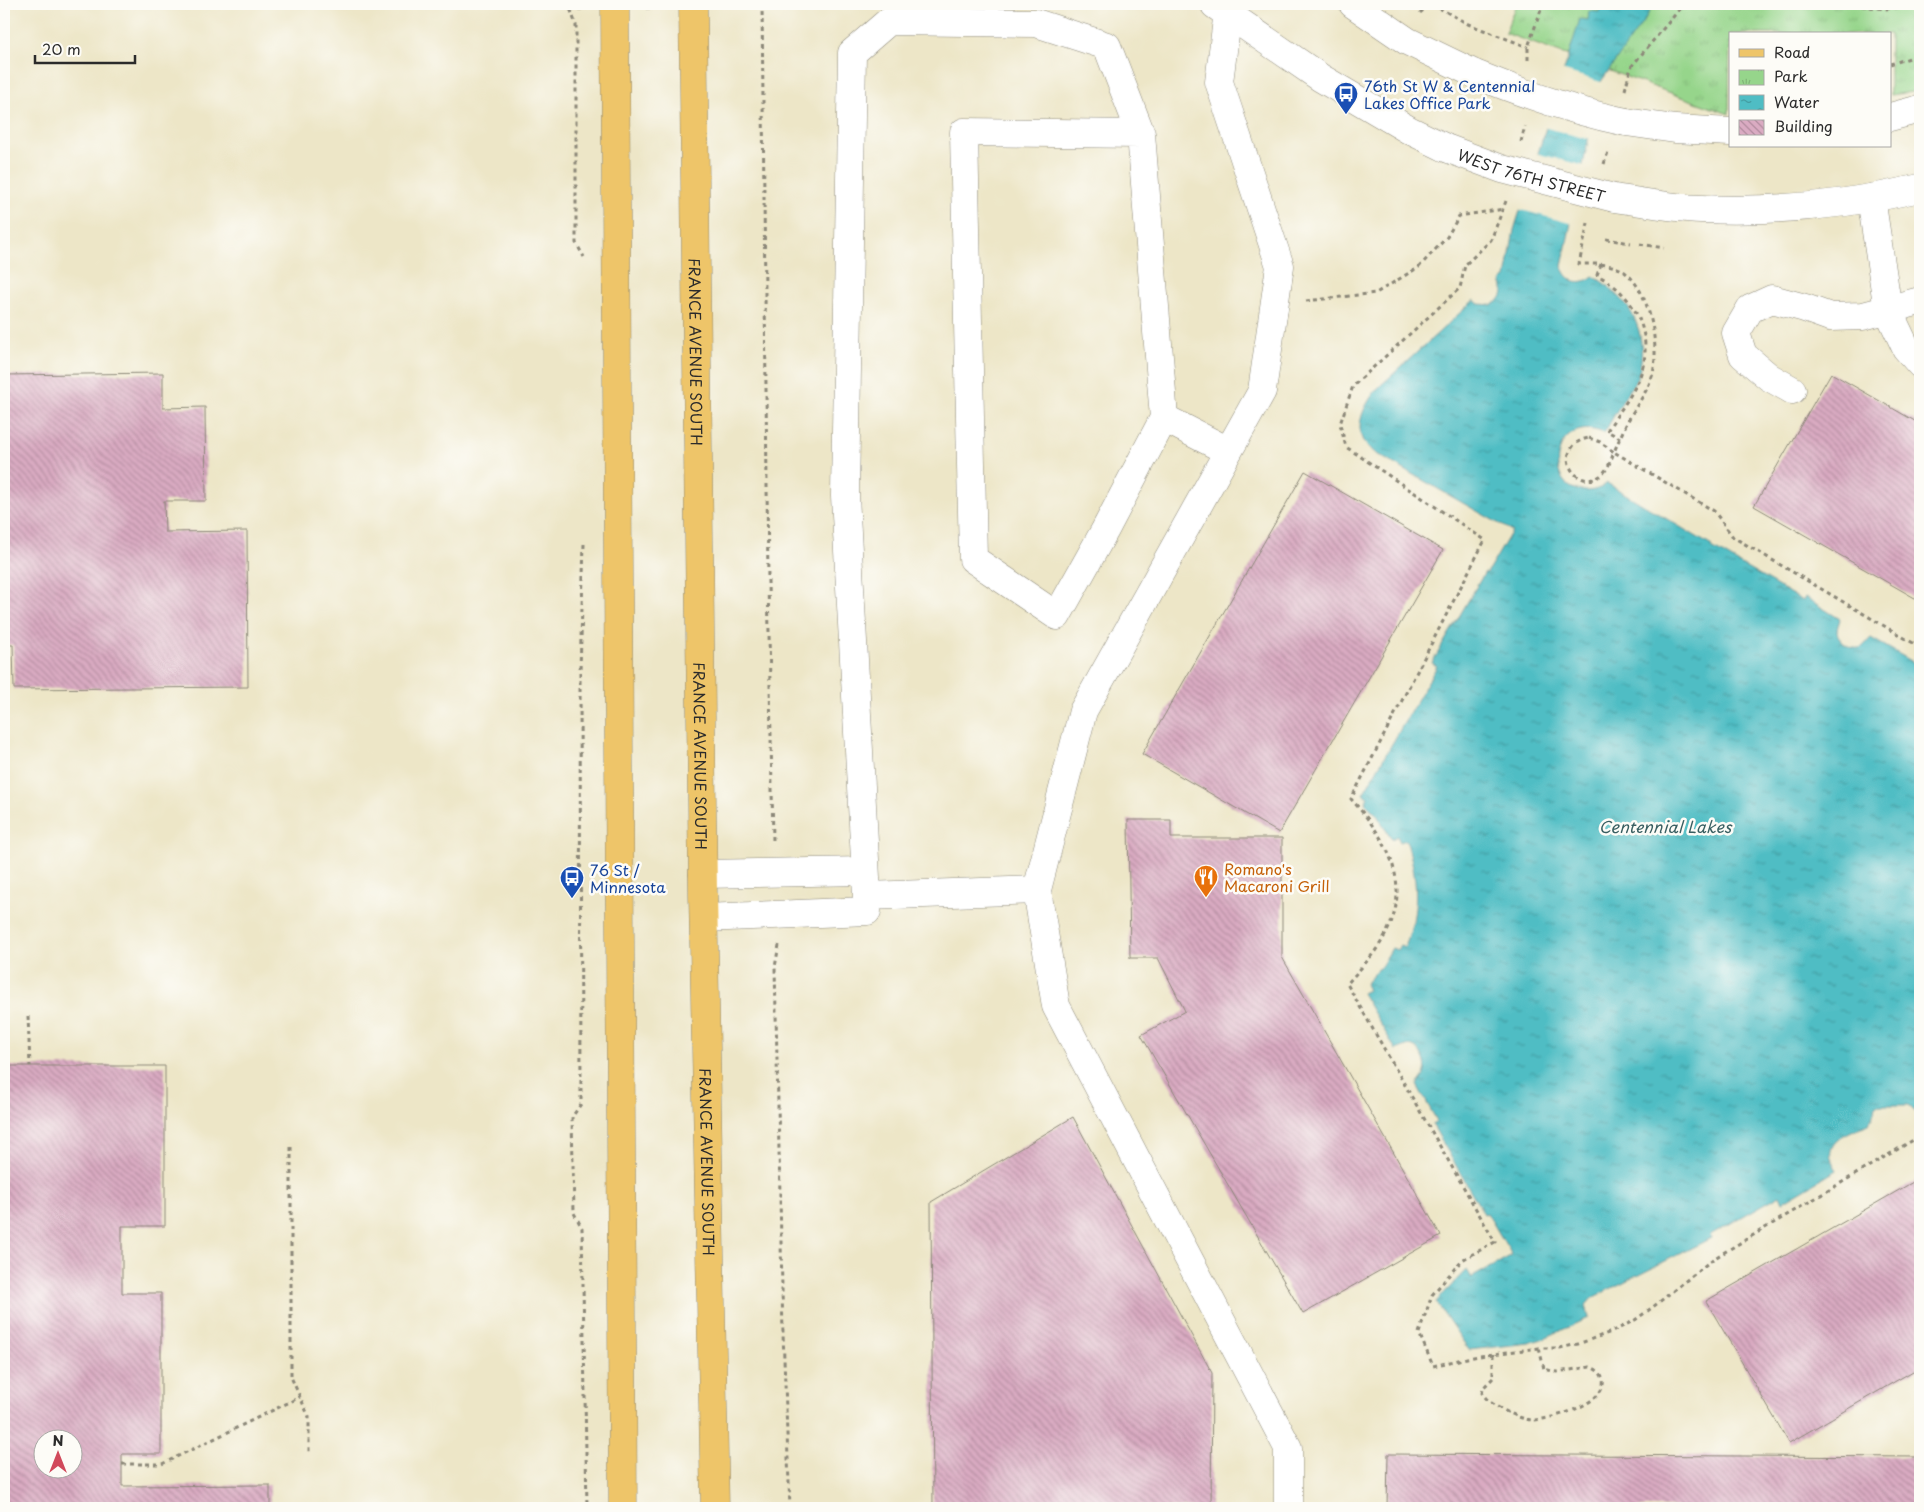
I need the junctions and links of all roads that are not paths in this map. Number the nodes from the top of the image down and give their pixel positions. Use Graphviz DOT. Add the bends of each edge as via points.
graph roads {
  1 [pos="615,4"];
  2 [pos="693,4"];
  3 [pos="1353,4"];
  4 [pos="1224,7"];
  5 [pos="1920,109"];
  6 [pos="1892,116"];
  7 [pos="1729,132"];
  8 [pos="1142,134"];
  9 [pos="1920,188"];
  10 [pos="1871,198"];
  11 [pos="1920,301"];
  12 [pos="1888,310"];
  13 [pos="1920,364"];
  14 [pos="1792,390"];
  15 [pos="1164,418"];
  16 [pos="1228,451"];
  17 [pos="865,871"];
  18 [pos="703,874"];
  19 [pos="1037,890"];
  20 [pos="867,911"];
  21 [pos="704,918"];
  22 [pos="622,1508"];
  23 [pos="715,1508"];
  24 [pos="1288,1508"];
  1 -- 22 [label="main road"];
  2 -- 18 [label="main road, FRANCE AVENUE SOUTH"];
  3 -- 7 [label="street, bridge" via="1407,41 1475,74 1574,110 1618,132 1675,129"];
  4 -- 10 [label="street, WEST 76TH STREET, bridge" via="1321,78 1410,130 1446,148 1502,169 1614,198 1700,209 1764,209"];
  4 -- 16 [label="street" via="1219,82 1280,266 1262,391"];
  5 -- 6 [label="street"];
  8 -- 15 [label="street"];
  8 -- 15 [label="street" via="964,132 973,559 1057,616"];
  8 -- 17 [label="street" via="1107,46 1036,23 889,21 852,53 845,496"];
  9 -- 10 [label="street, WEST 76TH STREET"];
  10 -- 12 [label="street"];
  11 -- 12 [label="street"];
  12 -- 13 [label="street" via="1906,348"];
  12 -- 14 [label="street" via="1863,316 1830,317 1772,299 1750,309 1736,333 1743,355 1769,377"];
  15 -- 16 [label="street"];
  16 -- 19 [label="street" via="1084,711"];
  17 -- 18 [label="street"];
  17 -- 19 [label="street" via="867,896"];
  18 -- 21 [label="main road, FRANCE AVENUE SOUTH"];
  19 -- 24 [label="street" via="1056,1006 1288,1448"];
  20 -- 21 [label="street"];
  21 -- 23 [label="main road, FRANCE AVENUE SOUTH"];
}
